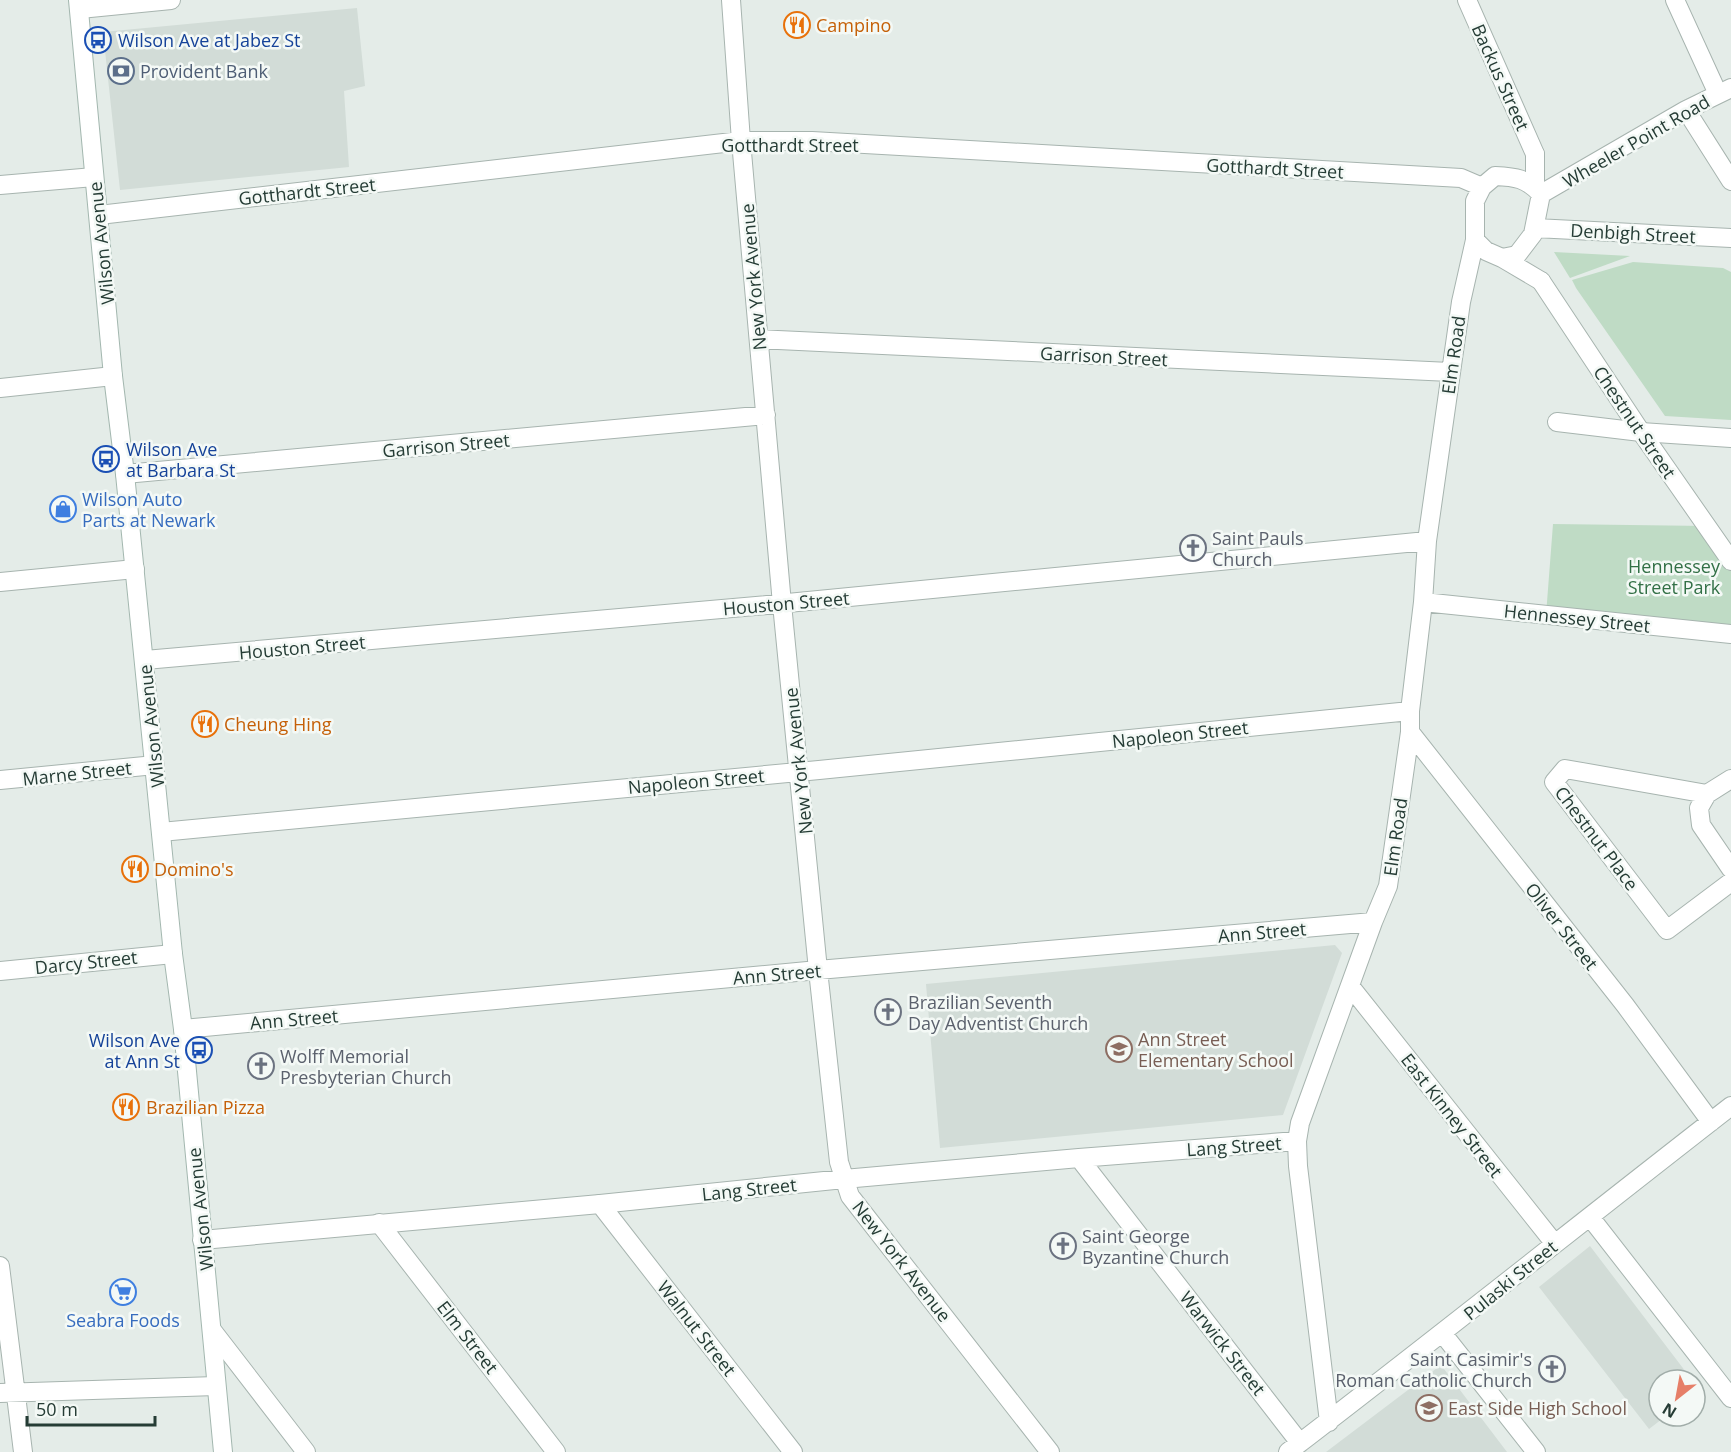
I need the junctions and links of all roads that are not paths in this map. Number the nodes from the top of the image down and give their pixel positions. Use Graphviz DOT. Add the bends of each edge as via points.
graph roads {
  1 [pos="171,0"];
  2 [pos="731,0"];
  3 [pos="1467,0"];
  4 [pos="1675,0"];
  5 [pos="79,5"];
  6 [pos="1725,91"];
  7 [pos="1686,110"];
  8 [pos="741,141"];
  9 [pos="1535,154"];
  10 [pos="94,177"];
  11 [pos="1519,177"];
  12 [pos="1731,181"];
  13 [pos="0,185"];
  14 [pos="1482,187"];
  15 [pos="1538,191"];
  16 [pos="99,215"];
  17 [pos="1530,236"];
  18 [pos="1731,238"];
  19 [pos="1475,240"];
  20 [pos="1502,258"];
  21 [pos="1541,280"];
  22 [pos="759,339"];
  23 [pos="1450,372"];
  24 [pos="113,376"];
  25 [pos="0,388"];
  26 [pos="766,416"];
  27 [pos="1557,422"];
  28 [pos="1641,432"];
  29 [pos="1731,438"];
  30 [pos="126,474"];
  31 [pos="1427,541"];
  32 [pos="1731,561"];
  33 [pos="135,569"];
  34 [pos="0,582"];
  35 [pos="1423,602"];
  36 [pos="782,604"];
  37 [pos="1731,634"];
  38 [pos="145,660"];
  39 [pos="1410,711"];
  40 [pos="1410,732"];
  41 [pos="155,765"];
  42 [pos="800,772"];
  43 [pos="1731,779"];
  44 [pos="0,780"];
  45 [pos="1707,794"];
  46 [pos="162,832"];
  47 [pos="1731,869"];
  48 [pos="1731,882"];
  49 [pos="1373,922"];
  50 [pos="173,954"];
  51 [pos="818,970"];
  52 [pos="0,971"];
  53 [pos="1350,986"];
  54 [pos="183,1029"];
  55 [pos="1731,1106"];
  56 [pos="1711,1122"];
  57 [pos="1297,1141"];
  58 [pos="1079,1158"];
  59 [pos="844,1179"];
  60 [pos="600,1204"];
  61 [pos="1590,1217"];
  62 [pos="379,1223"];
  63 [pos="202,1239"];
  64 [pos="1555,1244"];
  65 [pos="0,1266"];
  66 [pos="212,1330"];
  67 [pos="1443,1334"];
  68 [pos="216,1386"];
  69 [pos="8,1393"];
  70 [pos="1731,1398"];
  71 [pos="1329,1422"];
  72 [pos="1294,1448"];
  73 [pos="23,1452"];
  74 [pos="223,1452"];
  75 [pos="306,1452"];
  76 [pos="556,1452"];
  77 [pos="794,1452"];
  78 [pos="1050,1452"];
  79 [pos="1536,1452"];
  1 -- 5 [label="street"];
  2 -- 8 [label="street, New York Avenue"];
  3 -- 9 [label="street, Backus Street"];
  4 -- 6 [label="street"];
  5 -- 10 [label="street, Wilson Avenue"];
  6 -- 7 [label="street, Wheeler Point Road"];
  7 -- 12 [label="street"];
  7 -- 15 [label="street, Wheeler Point Road"];
  8 -- 14 [label="street, Gotthardt Street" via="1461,178"];
  8 -- 16 [label="street, Gotthardt Street"];
  8 -- 22 [label="street, New York Avenue"];
  9 -- 11 [label="street"];
  9 -- 15 [label="street"];
  10 -- 13 [label="street"];
  10 -- 16 [label="street, Wilson Avenue"];
  11 -- 14 [label="street" via="1495,176"];
  11 -- 15 [label="street"];
  14 -- 19 [label="street" via="1475,201"];
  15 -- 17 [label="street"];
  16 -- 24 [label="street, Wilson Avenue"];
  17 -- 18 [label="street, Denbigh Street"];
  17 -- 20 [label="street" via="1517,255"];
  17 -- 21 [label="street, Chestnut Street"];
  19 -- 20 [label="street" via="1486,251"];
  19 -- 23 [label="street, Elm Road"];
  20 -- 21 [label="street"];
  21 -- 28 [label="street, Chestnut Street"];
  22 -- 23 [label="street, Garrison Street"];
  22 -- 26 [label="street, New York Avenue"];
  23 -- 31 [label="street, Elm Road"];
  24 -- 25 [label="street"];
  24 -- 30 [label="street, Wilson Avenue"];
  26 -- 30 [label="street, Garrison Street"];
  26 -- 36 [label="street, New York Avenue"];
  27 -- 28 [label="street"];
  28 -- 29 [label="street"];
  28 -- 32 [label="street, Chestnut Street"];
  30 -- 33 [label="street, Wilson Avenue"];
  31 -- 35 [label="street, Elm Road"];
  31 -- 36 [label="street, Houston Street"];
  33 -- 34 [label="street"];
  33 -- 38 [label="street, Wilson Avenue"];
  35 -- 37 [label="street, Hennessey Street"];
  35 -- 39 [label="street, Elm Road"];
  36 -- 38 [label="street, Houston Street"];
  36 -- 42 [label="street, New York Avenue"];
  38 -- 41 [label="street, Wilson Avenue"];
  39 -- 40 [label="street, Elm Road"];
  39 -- 42 [label="street, Napoleon Street"];
  40 -- 49 [label="street, Elm Road" via="1388,886"];
  40 -- 56 [label="street, Oliver Street" via="1625,1005"];
  41 -- 44 [label="street, Marne Street"];
  41 -- 46 [label="street, Wilson Avenue"];
  42 -- 46 [label="street, Napoleon Street"];
  42 -- 51 [label="street, New York Avenue"];
  43 -- 45 [label="street"];
  45 -- 47 [label="street" via="1699,808 1701,825"];
  45 -- 48 [label="street, Chestnut Place" via="1565,770 1554,782 1667,930"];
  46 -- 50 [label="street, Wilson Avenue"];
  49 -- 51 [label="street, Ann Street"];
  49 -- 53 [label="street, Elm Road"];
  50 -- 52 [label="street, Darcy Street"];
  50 -- 54 [label="street, Wilson Avenue"];
  51 -- 54 [label="street, Ann Street"];
  51 -- 59 [label="street, New York Avenue"];
  53 -- 57 [label="street, Elm Road"];
  53 -- 64 [label="street, East Kinney Street"];
  54 -- 63 [label="street, Wilson Avenue"];
  55 -- 56 [label="street, Pulaski Street"];
  56 -- 61 [label="street, Pulaski Street"];
  57 -- 58 [label="street, Lang Street"];
  57 -- 71 [label="street, Elm Road"];
  58 -- 59 [label="street, Lang Street"];
  58 -- 72 [label="street, Warwick Street"];
  59 -- 60 [label="street, Lang Street"];
  59 -- 78 [label="street, New York Avenue" via="850,1196"];
  60 -- 62 [label="street, Lang Street"];
  60 -- 77 [label="street, Walnut Street"];
  61 -- 64 [label="street, Pulaski Street"];
  61 -- 70 [label="street"];
  62 -- 63 [label="street, Lang Street"];
  62 -- 76 [label="street, Elm Street"];
  63 -- 66 [label="street, Wilson Avenue"];
  64 -- 67 [label="street, Pulaski Street"];
  65 -- 69 [label="street"];
  66 -- 68 [label="street, Wilson Avenue"];
  66 -- 75 [label="street"];
  67 -- 71 [label="street, Pulaski Street"];
  67 -- 79 [label="street"];
  68 -- 69 [label="street"];
  68 -- 74 [label="street, Wilson Avenue"];
  69 -- 73 [label="street"];
  71 -- 72 [label="street, Pulaski Street"];
}
